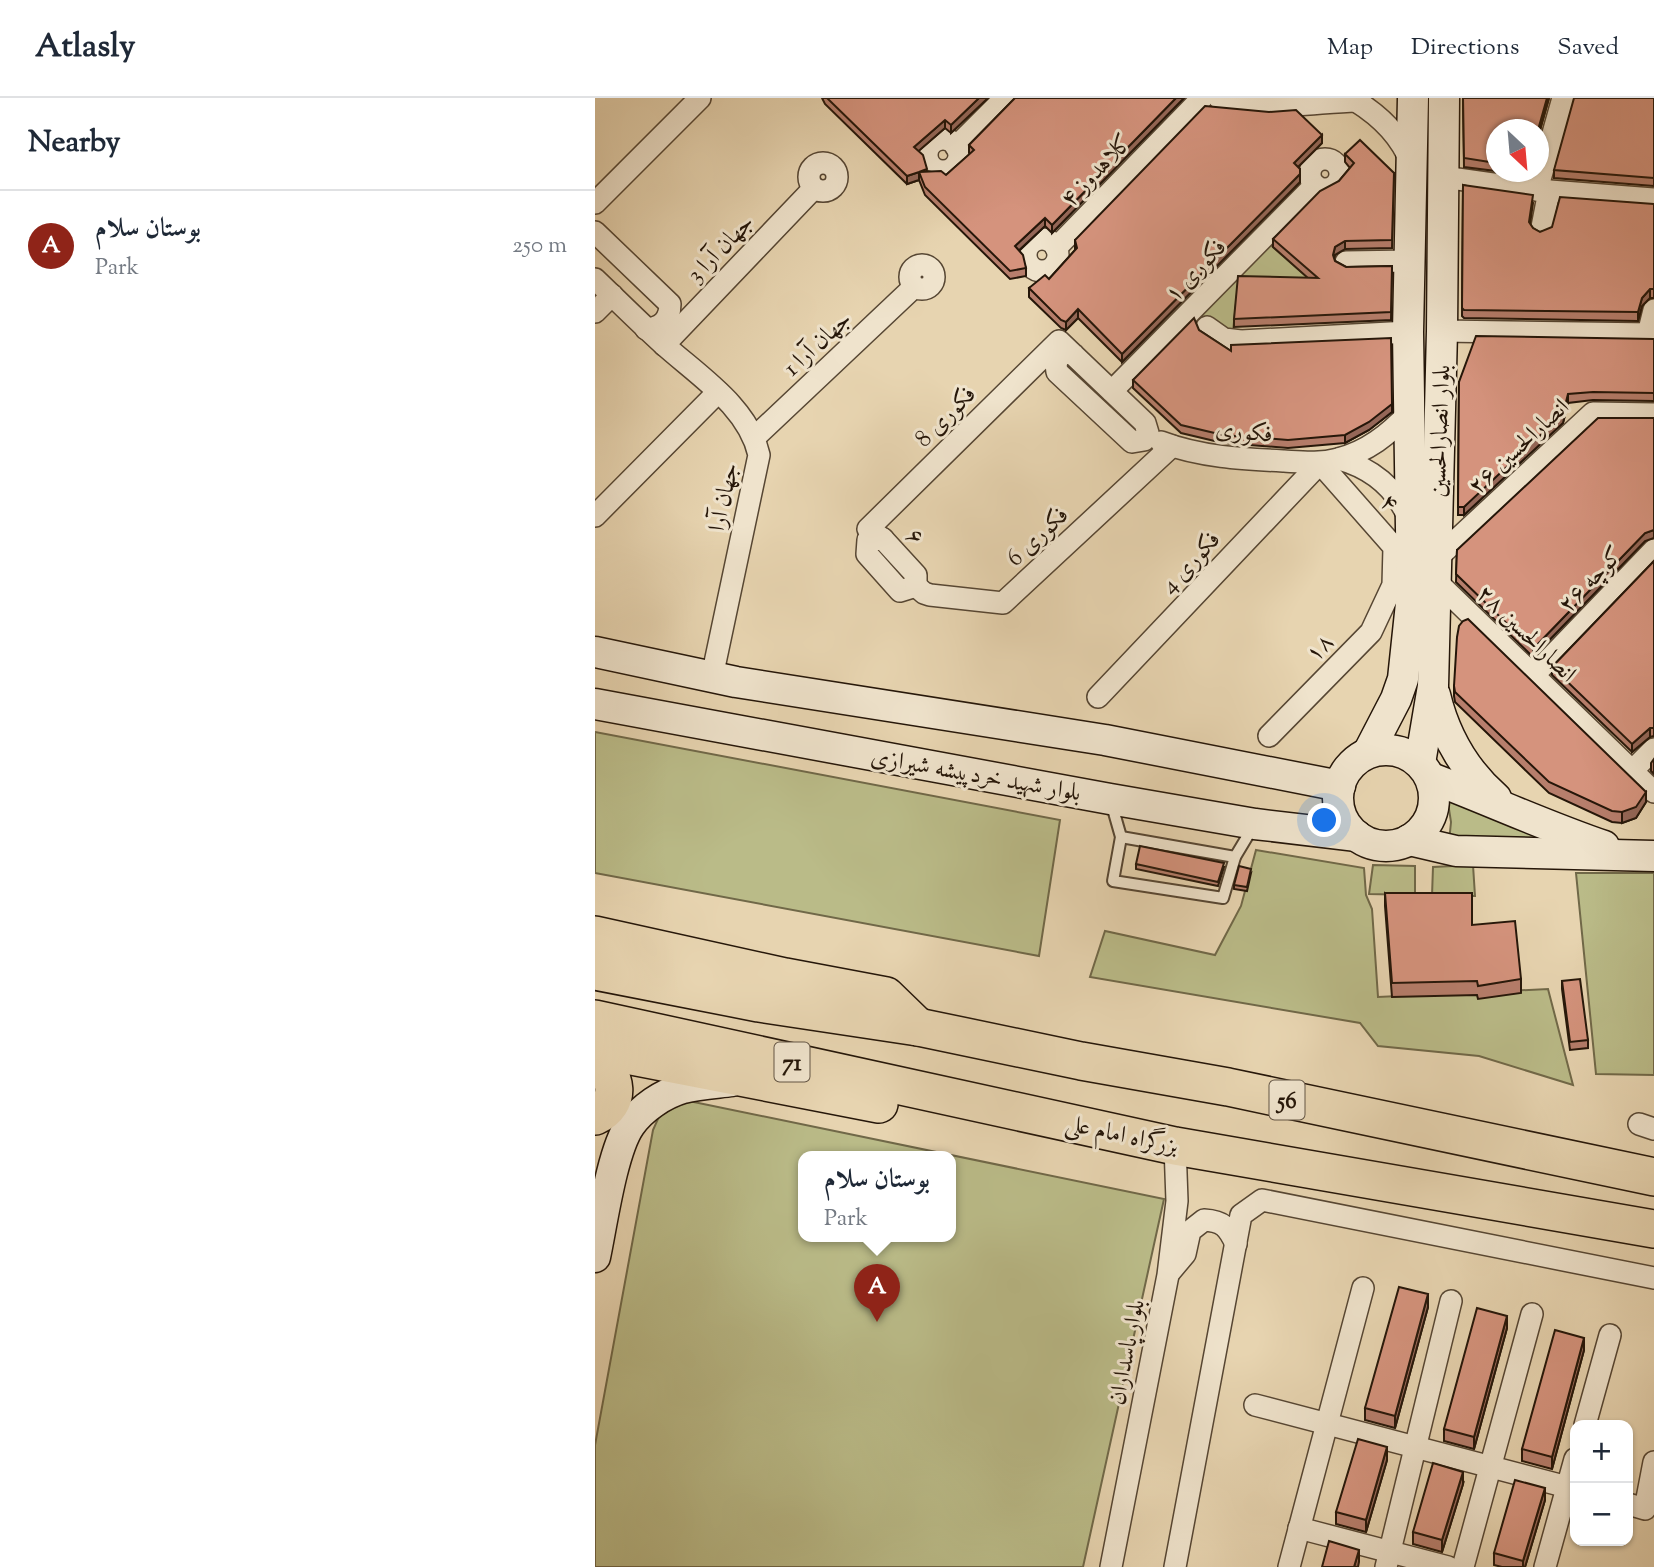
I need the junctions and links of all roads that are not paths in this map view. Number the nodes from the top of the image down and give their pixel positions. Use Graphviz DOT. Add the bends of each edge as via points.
graph roads {
  1 [pos="700,98"];
  2 [pos="1005,98"];
  3 [pos="1202,98"];
  4 [pos="1219,98"];
  5 [pos="1413,98"];
  6 [pos="1444,98"];
  7 [pos="1563,98"];
  8 [pos="1358,99"];
  9 [pos="956,147"];
  10 [pos="1412,167"];
  11 [pos="1443,177"];
  12 [pos="1314,185"];
  13 [pos="814,188"];
  14 [pos="1543,190"];
  15 [pos="1654,198"];
  16 [pos="595,203"];
  17 [pos="1542,227"];
  18 [pos="595,232"];
  19 [pos="1056,248"];
  20 [pos="1410,261"];
  21 [pos="1346,262"];
  22 [pos="595,279"];
  23 [pos="914,287"];
  24 [pos="612,295"];
  25 [pos="670,304"];
  26 [pos="1654,310"];
  27 [pos="595,312"];
  28 [pos="689,319"];
  29 [pos="1207,327"];
  30 [pos="646,329"];
  31 [pos="1442,331"];
  32 [pos="1408,332"];
  33 [pos="1651,334"];
  34 [pos="664,345"];
  35 [pos="1066,348"];
  36 [pos="1112,391"];
  37 [pos="718,393"];
  38 [pos="1409,412"];
  39 [pos="1654,414"];
  40 [pos="755,437"];
  41 [pos="1146,437"];
  42 [pos="1172,446"];
  43 [pos="1330,461"];
  44 [pos="595,516"];
  45 [pos="1410,523"];
  46 [pos="875,534"];
  47 [pos="1654,550"];
  48 [pos="1435,570"];
  49 [pos="1393,585"];
  50 [pos="916,586"];
  51 [pos="595,652"];
  52 [pos="1534,675"];
  53 [pos="712,677"];
  54 [pos="1433,686"];
  55 [pos="1098,697"];
  56 [pos="595,704"];
  57 [pos="1269,736"];
  58 [pos="1654,749"];
  59 [pos="1368,753"];
  60 [pos="1426,771"];
  61 [pos="1632,771"];
  62 [pos="1340,786"];
  63 [pos="1654,792"];
  64 [pos="1110,799"];
  65 [pos="1507,807"];
  66 [pos="1255,824"];
  67 [pos="1357,836"];
  68 [pos="1121,837"];
  69 [pos="1409,840"];
  70 [pos="1644,856"];
  71 [pos="1235,857"];
  72 [pos="595,935"];
  73 [pos="595,971"];
  74 [pos="595,1018"];
  75 [pos="918,1027"];
  76 [pos="595,1049"];
  77 [pos="595,1060"];
  78 [pos="744,1080"];
  79 [pos="989,1105"];
  80 [pos="595,1116"];
  81 [pos="1175,1146"];
  82 [pos="1654,1177"];
  83 [pos="1654,1229"];
  84 [pos="1236,1244"];
  85 [pos="595,1257"];
  86 [pos="1168,1275"];
  87 [pos="1654,1278"];
  88 [pos="1363,1288"];
  89 [pos="1451,1301"];
  90 [pos="1532,1314"];
  91 [pos="1610,1335"];
  92 [pos="1255,1405"];
  93 [pos="1586,1420"];
  94 [pos="1327,1423"];
  95 [pos="1415,1446"];
  96 [pos="1654,1462"];
  97 [pos="1490,1468"];
  98 [pos="1570,1488"];
  99 [pos="1570,1491"];
  100 [pos="1633,1505"];
  101 [pos="1299,1528"];
  102 [pos="1388,1559"];
  103 [pos="1111,1567"];
  104 [pos="1175,1567"];
  105 [pos="1289,1567"];
  106 [pos="1448,1567"];
  107 [pos="1463,1567"];
  108 [pos="1545,1567"];
  1 -- 16 [label="street"];
  2 -- 9 [label="street"];
  3 -- 19 [label="street, کلاهدوز ۴"];
  4 -- 8 [label="street" via="1254,106"];
  5 -- 10 [label="street, بلوار انصارالحسین"];
  6 -- 11 [label="street, بلوار انصارالحسین"];
  7 -- 14 [label="street"];
  8 -- 10 [label="street" via="1388,127"];
  10 -- 20 [label="street, بلوار انصارالحسین"];
  11 -- 14 [label="street"];
  11 -- 31 [label="street, بلوار انصارالحسین"];
  12 -- 36 [label="street, فکوری ۱"];
  13 -- 28 [label="street, جهان آرا 3"];
  14 -- 15 [label="street"];
  14 -- 17 [label="street"];
  18 -- 25 [label="street"];
  20 -- 21 [label="street"];
  20 -- 32 [label="street, بلوار انصارالحسین"];
  22 -- 24 [label="street, جهان آرا"];
  23 -- 40 [label="street, جهان آرا 1"];
  24 -- 27 [label="street"];
  24 -- 30 [label="street, جهان آرا"];
  25 -- 28 [label="street"];
  25 -- 30 [label="street" via="665,323"];
  26 -- 33 [label="street"];
  28 -- 34 [label="street, جهان آرا 3"];
  29 -- 32 [label="street" via="1224,339 1241,341"];
  30 -- 34 [label="street, جهان آرا"];
  31 -- 33 [label="street"];
  31 -- 48 [label="street, بلوار انصارالحسین"];
  32 -- 38 [label="street, بلوار انصارالحسین"];
  34 -- 37 [label="street, جهان آرا"];
  35 -- 36 [label="street"];
  35 -- 41 [label="street, فکوری" via="1056,368 1060,374 1132,442"];
  35 -- 46 [label="street, فکوری 8"];
  36 -- 41 [label="street" via="1145,423"];
  37 -- 40 [label="street, جهان آرا"];
  37 -- 44 [label="street"];
  38 -- 43 [label="street, فکوری" via="1369,447"];
  38 -- 45 [label="street, بلوار انصارالحسین"];
  39 -- 48 [label="street, انصارالحسین ۲۶" via="1593,413"];
  40 -- 53 [label="street, جهان آرا" via="759,455"];
  41 -- 42 [label="street, فکوری"];
  42 -- 43 [label="street, فکوری" via="1246,460"];
  42 -- 50 [label="street, فکوری 6" via="1003,603 930,595"];
  43 -- 45 [label="street, فکوری" via="1370,470 1399,499"];
  43 -- 49 [label="street, ۴" via="1394,547"];
  43 -- 55 [label="street, فکوری 4"];
  45 -- 59 [label="street, بلوار انصارالحسین" via="1412,594 1403,678"];
  46 -- 50 [label="street, ۶" via="867,554 900,591"];
  47 -- 52 [label="street, کوچه ۲۶"];
  48 -- 52 [label="street, انصارالحسین ۲۸"];
  48 -- 54 [label="street, بلوار انصارالحسین"];
  49 -- 57 [label="street, ۱۸" via="1371,632"];
  51 -- 53 [label="street"];
  52 -- 61 [label="street, انصارالحسین ۲۸"];
  53 -- 62 [label="street" via="1105,740"];
  54 -- 60 [label="street, بلوار انصارالحسین"];
  54 -- 65 [label="street" via="1448,736 1464,763"];
  56 -- 64 [label="street, بلوار شهید خردپیشه شیرازی"];
  58 -- 61 [label="street"];
  59 -- 60 [label="street" via="1386,749 1405,753"];
  59 -- 62 [label="street" via="1350,766"];
  60 -- 65 [label="street"];
  60 -- 69 [label="street" via="1434,788 1434,809 1425,827"];
  61 -- 63 [label="street, انصارالحسین ۲۸"];
  62 -- 67 [label="street" via="1341,813"];
  64 -- 66 [label="street, بلوار شهید خردپیشه شیرازی"];
  64 -- 68 [label="lane"];
  65 -- 70 [label="street" via="1561,832"];
  66 -- 67 [label="street, بلوار شهید خردپیشه شیرازی"];
  66 -- 71 [label="lane"];
  67 -- 69 [label="street" via="1377,845"];
  68 -- 71 [label="lane"];
  68 -- 71 [label="lane" via="1113,881 1223,898"];
  69 -- 70 [label="street" via="1456,851"];
  72 -- 75 [label="highway" via="886,996"];
  73 -- 75 [label="highway, 71" via="758,1003"];
  74 -- 79 [label="highway, بزرگراه امام علی / 71"];
  75 -- 82 [label="highway, 56"];
  76 -- 78 [label="highway"];
  77 -- 80 [label="highway" via="611,1074 614,1087 611,1102"];
  78 -- 79 [label="highway" via="870,1104"];
  78 -- 85 [label="street" via="683,1088 661,1097 631,1124 608,1177"];
  79 -- 81 [label="highway, بزرگراه امام علی"];
  81 -- 83 [label="highway, بزرگراه امام علی"];
  81 -- 86 [label="street, بلوار پاسداران" via="1177,1201"];
  84 -- 86 [label="street" via="1222,1223 1204,1220 1190,1231 1185,1254"];
  84 -- 87 [label="street" via="1241,1215 1262,1200"];
  84 -- 104 [label="street"];
  86 -- 103 [label="street, بلوار پاسداران"];
  88 -- 94 [label="street"];
  89 -- 95 [label="street"];
  90 -- 97 [label="street"];
  91 -- 93 [label="street"];
  92 -- 94 [label="street"];
  94 -- 95 [label="street"];
  94 -- 101 [label="street"];
  95 -- 97 [label="street"];
  95 -- 102 [label="street"];
  96 -- 100 [label="street" via="1645,1509"];
  97 -- 98 [label="street"];
  97 -- 107 [label="street"];
  99 -- 108 [label="street"];
  101 -- 102 [label="street"];
  101 -- 105 [label="street"];
  102 -- 106 [label="street"];
}
